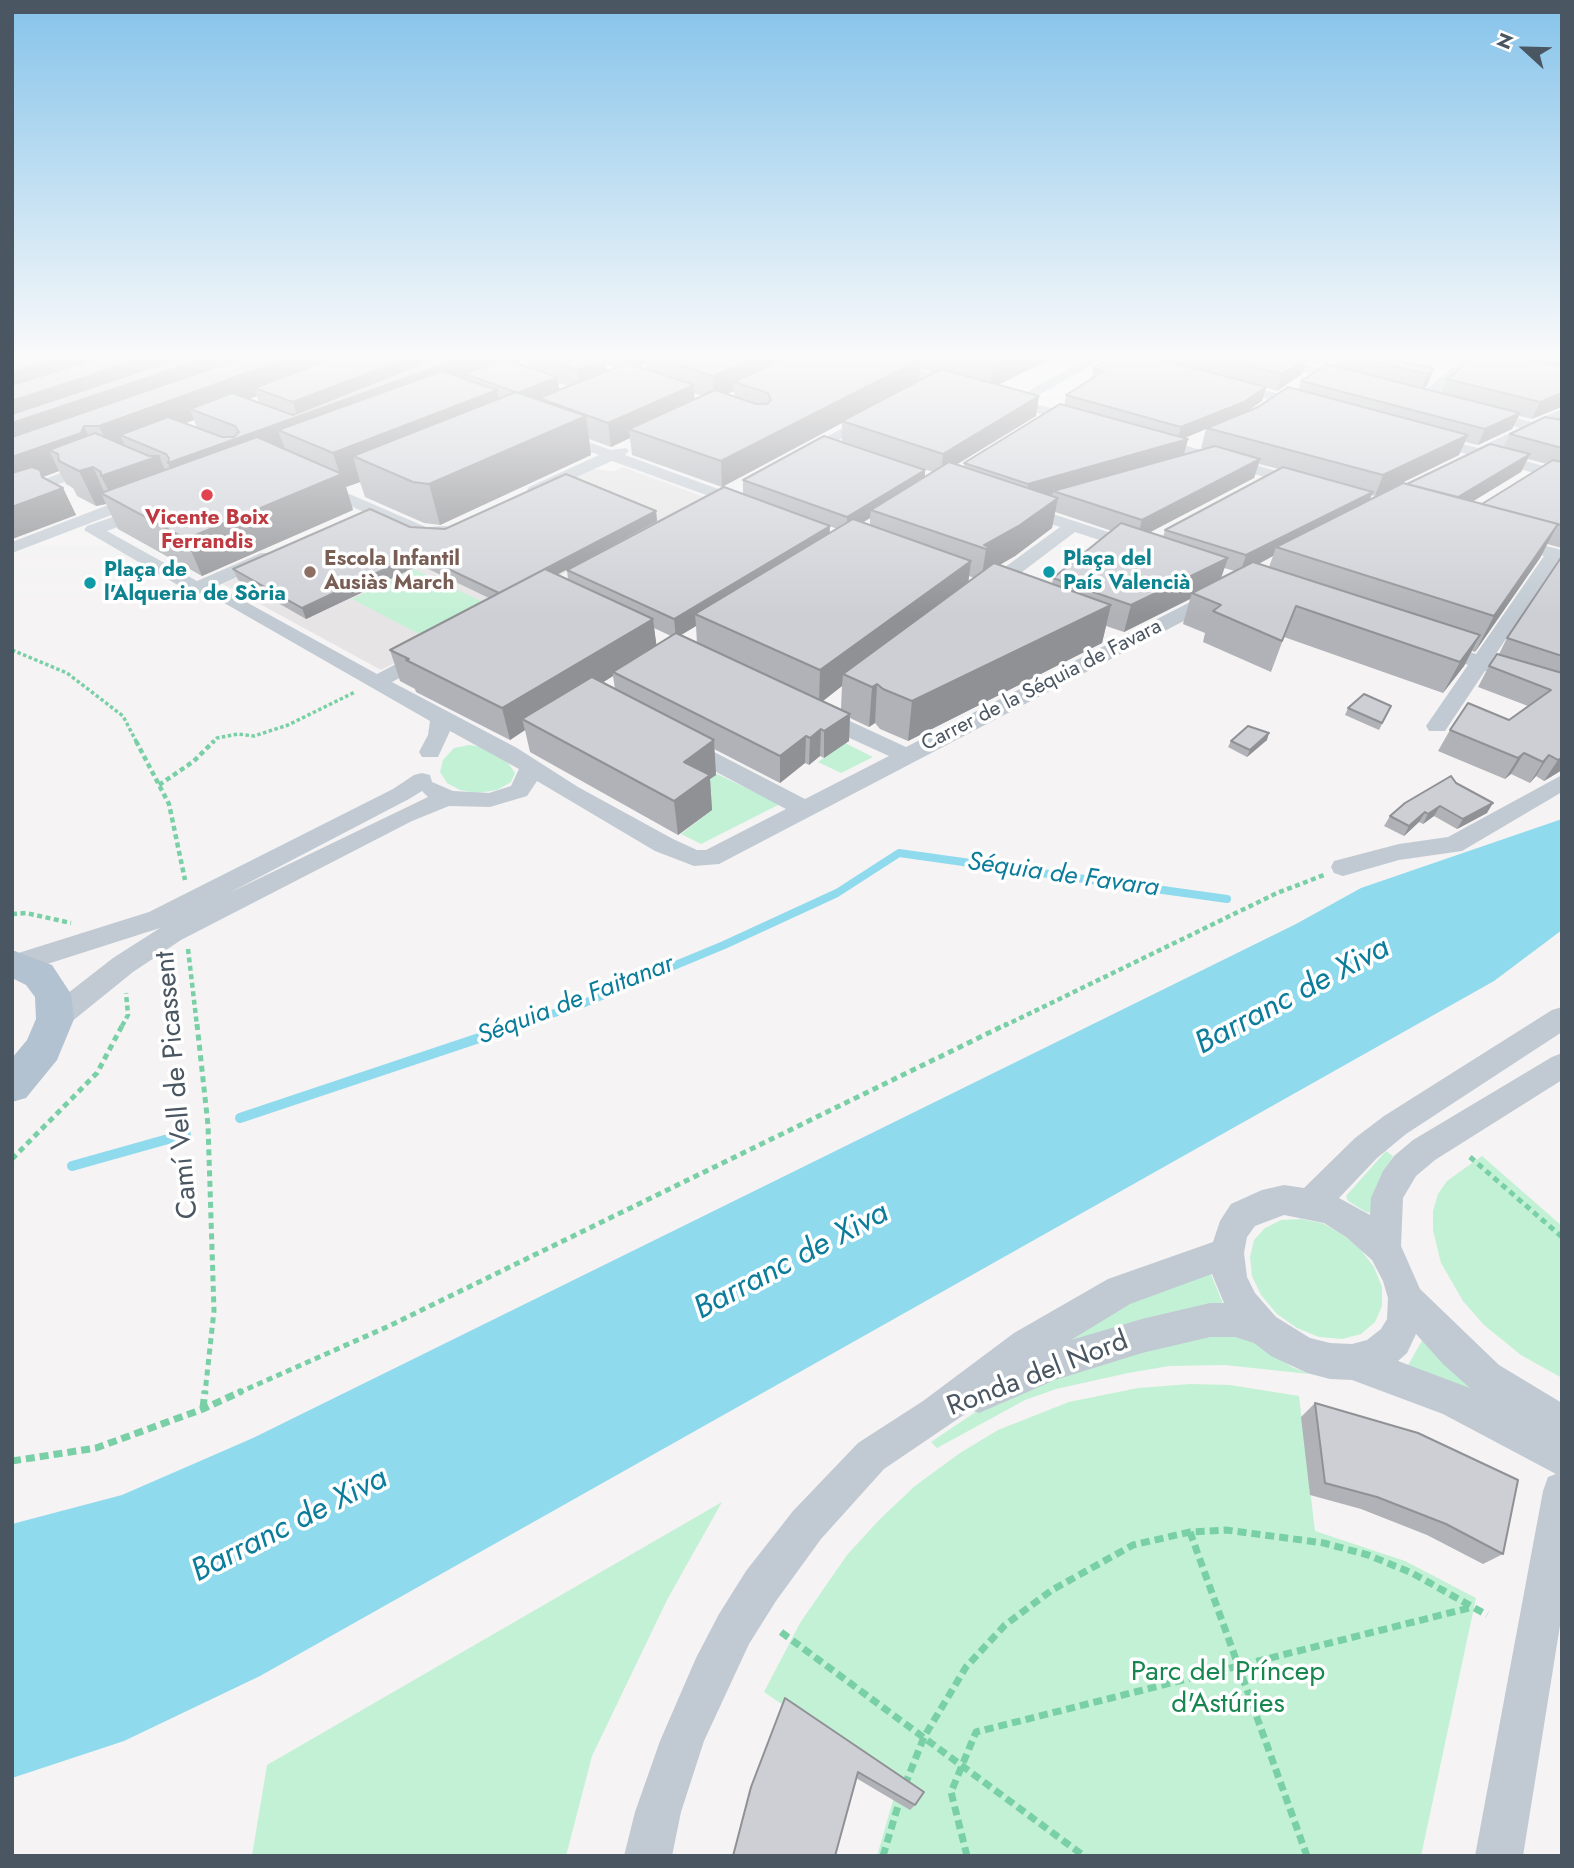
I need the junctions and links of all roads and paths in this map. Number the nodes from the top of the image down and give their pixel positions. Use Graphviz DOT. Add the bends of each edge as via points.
graph roads {
  1 [pos="577,442"];
  2 [pos="1160,442"];
  3 [pos="1194,442"];
  4 [pos="1439,442"];
  5 [pos="1502,442"];
  6 [pos="638,443"];
  7 [pos="823,443"];
  8 [pos="1180,448"];
  9 [pos="89,450"];
  10 [pos="848,451"];
  11 [pos="1480,453"];
  12 [pos="612,454"];
  13 [pos="1211,457"];
  14 [pos="110,460"];
  15 [pos="790,460"];
  16 [pos="1463,461"];
  17 [pos="1184,465"];
  18 [pos="1541,470"];
  19 [pos="1276,475"];
  20 [pos="1562,476"];
  21 [pos="306,480"];
  22 [pos="1524,480"];
  23 [pos="48,484"];
  24 [pos="746,484"];
  25 [pos="369,486"];
  26 [pos="1314,486"];
  27 [pos="1253,488"];
  28 [pos="145,495"];
  29 [pos="724,496"];
  30 [pos="12,497"];
  31 [pos="344,497"];
  32 [pos="515,499"];
  33 [pos="1002,502"];
  34 [pos="1052,502"];
  35 [pos="166,503"];
  36 [pos="701,508"];
  37 [pos="372,510"];
  38 [pos="762,510"];
  39 [pos="1025,510"];
  40 [pos="354,518"];
  41 [pos="94,522"];
  42 [pos="466,522"];
  43 [pos="1072,526"];
  44 [pos="1489,536"];
  45 [pos="14,546"];
  46 [pos="1148,548"];
  47 [pos="283,550"];
  48 [pos="1558,555"];
  49 [pos="198,588"];
  50 [pos="1229,590"];
  51 [pos="1010,601"];
  52 [pos="1101,634"];
  53 [pos="1413,640"];
  54 [pos="1128,643"];
  55 [pos="446,645"];
  56 [pos="12,650"];
  57 [pos="1479,662"];
  58 [pos="377,682"];
  59 [pos="1562,690"];
  60 [pos="842,699"];
  61 [pos="796,705"];
  62 [pos="820,716"];
  63 [pos="441,718"];
  64 [pos="1437,726"];
  65 [pos="478,737"];
  66 [pos="670,738"];
  67 [pos="530,740"];
  68 [pos="430,752"];
  69 [pos="509,753"];
  70 [pos="907,755"];
  71 [pos="531,767"];
  72 [pos="422,780"];
  73 [pos="1562,782"];
  74 [pos="159,785"];
  75 [pos="519,791"];
  76 [pos="569,793"];
  77 [pos="447,798"];
  78 [pos="805,809"];
  79 [pos="1343,867"];
  80 [pos="188,914"];
  81 [pos="14,963"];
  82 [pos="1562,1018"];
  83 [pos="55,1019"];
  84 [pos="1562,1065"];
  85 [pos="12,1086"];
  86 [pos="1470,1157"];
  87 [pos="1310,1203"];
  88 [pos="1562,1237"];
  89 [pos="1384,1249"];
  90 [pos="1227,1253"];
  91 [pos="1405,1298"];
  92 [pos="1264,1329"];
  93 [pos="1352,1362"];
  94 [pos="203,1409"];
  95 [pos="936,1414"];
  96 [pos="1562,1424"];
  97 [pos="1562,1457"];
  98 [pos="12,1461"];
  99 [pos="1562,1491"];
  100 [pos="1190,1532"];
  101 [pos="1474,1607"];
  102 [pos="1487,1615"];
  103 [pos="780,1632"];
  104 [pos="1239,1667"];
  105 [pos="924,1737"];
  106 [pos="962,1765"];
  107 [pos="648,1856"];
  108 [pos="883,1856"];
  109 [pos="967,1856"];
  110 [pos="1084,1856"];
  111 [pos="1307,1856"];
  112 [pos="1499,1856"];
  1 -- 12 [label="street"];
  2 -- 8 [label="street"];
  3 -- 8 [label="street"];
  4 -- 11 [label="street"];
  5 -- 11 [label="street"];
  6 -- 12 [label="street"];
  7 -- 10 [label="street"];
  7 -- 15 [label="street"];
  8 -- 13 [label="street"];
  9 -- 14 [label="street"];
  11 -- 16 [label="street"];
  11 -- 18 [label="street"];
  12 -- 29 [label="street"];
  12 -- 32 [label="street"];
  13 -- 17 [label="street"];
  13 -- 19 [label="street"];
  14 -- 23 [label="street"];
  18 -- 20 [label="street"];
  18 -- 22 [label="street"];
  19 -- 26 [label="street"];
  19 -- 27 [label="street"];
  21 -- 31 [label="street"];
  23 -- 30 [label="street"];
  23 -- 41 [label="street"];
  24 -- 29 [label="street"];
  25 -- 31 [label="street"];
  28 -- 41 [label="street"];
  29 -- 36 [label="street"];
  29 -- 38 [label="street"];
  31 -- 37 [label="street"];
  33 -- 39 [label="street"];
  34 -- 39 [label="street"];
  35 -- 41 [label="street"];
  37 -- 40 [label="street"];
  37 -- 42 [label="street" via="430,534"];
  39 -- 43 [label="street"];
  41 -- 45 [label="street"];
  41 -- 49 [label="street"];
  43 -- 46 [label="street"];
  43 -- 51 [label="street" via="976,593"];
  44 -- 48 [label="street"];
  47 -- 49 [label="street"];
  48 -- 57 [label="street"];
  49 -- 58 [label="street" via="218,592"];
  50 -- 54 [label="street, Carrer de la Séquia de Favara"];
  52 -- 54 [label="street"];
  53 -- 57 [label="street"];
  54 -- 70 [label="street, Carrer de la Séquia de Favara"];
  55 -- 58 [label="street"];
  56 -- 74 [label="path, Camí Vell de Picassent" via="67,673 123,716"];
  57 -- 59 [label="street"];
  57 -- 64 [label="street"];
  58 -- 63 [label="street"];
  58 -- 74 [label="path" via="254,736 217,738"];
  60 -- 62 [label="street"];
  61 -- 62 [label="street"];
  62 -- 70 [label="street"];
  63 -- 65 [label="street"];
  63 -- 68 [label="street"];
  65 -- 68 [label="street" via="453,740"];
  65 -- 69 [label="street"];
  66 -- 78 [label="street"];
  67 -- 69 [label="street"];
  68 -- 72 [label="street" via="419,769"];
  69 -- 71 [label="street"];
  70 -- 78 [label="street, Carrer de la Séquia de Favara"];
  71 -- 75 [label="street"];
  71 -- 76 [label="street"];
  72 -- 77 [label="street"];
  72 -- 80 [label="street"];
  73 -- 79 [label="street" via="1453,845 1399,852"];
  74 -- 80 [label="path, Camí Vell de Picassent" via="169,804"];
  75 -- 76 [label="street"];
  75 -- 77 [label="street" via="490,800"];
  76 -- 78 [label="street, Carrer de la Séquia de Favara" via="694,858 724,852"];
  77 -- 80 [label="street"];
  79 -- 94 [label="path" via="1277,893 389,1326"];
  80 -- 81 [label="street"];
  80 -- 83 [label="street"];
  80 -- 94 [label="path, Camí Vell de Picassent" via="209,1139 214,1311"];
  81 -- 83 [label="main road" via="39,975 53,994"];
  82 -- 87 [label="street" via="1395,1125"];
  83 -- 85 [label="main road" via="43,1049"];
  84 -- 89 [label="street" via="1405,1166 1387,1198"];
  86 -- 88 [label="path"];
  87 -- 89 [label="street" via="1334,1211"];
  87 -- 90 [label="street" via="1284,1200 1243,1215 1232,1232"];
  89 -- 91 [label="street"];
  90 -- 92 [label="street" via="1230,1279 1243,1305"];
  90 -- 95 [label="street, Ronda del Nord" via="1120,1291 1027,1346"];
  91 -- 93 [label="street" via="1404,1321 1394,1342 1376,1356"];
  91 -- 96 [label="street" via="1486,1378"];
  92 -- 93 [label="street" via="1307,1355"];
  92 -- 95 [label="street, Ronda del Nord" via="1222,1318 1142,1336 1053,1363"];
  93 -- 97 [label="street" via="1453,1399"];
  94 -- 98 [label="path" via="96,1448"];
  95 -- 107 [label="street, Ronda del Nord" via="872,1457 807,1525 753,1597 711,1673 682,1741"];
  99 -- 112 [label="street"];
  100 -- 101 [label="path" via="1226,1530 1324,1543 1412,1573"];
  100 -- 104 [label="path"];
  100 -- 105 [label="path" via="1133,1545 1099,1562 1005,1625 966,1667"];
  101 -- 102 [label="path"];
  101 -- 104 [label="path"];
  103 -- 105 [label="path"];
  104 -- 106 [label="path" via="976,1732"];
  104 -- 111 [label="path"];
  105 -- 106 [label="path"];
  105 -- 108 [label="path"];
  106 -- 109 [label="path" via="951,1792"];
  106 -- 110 [label="path"];
}
